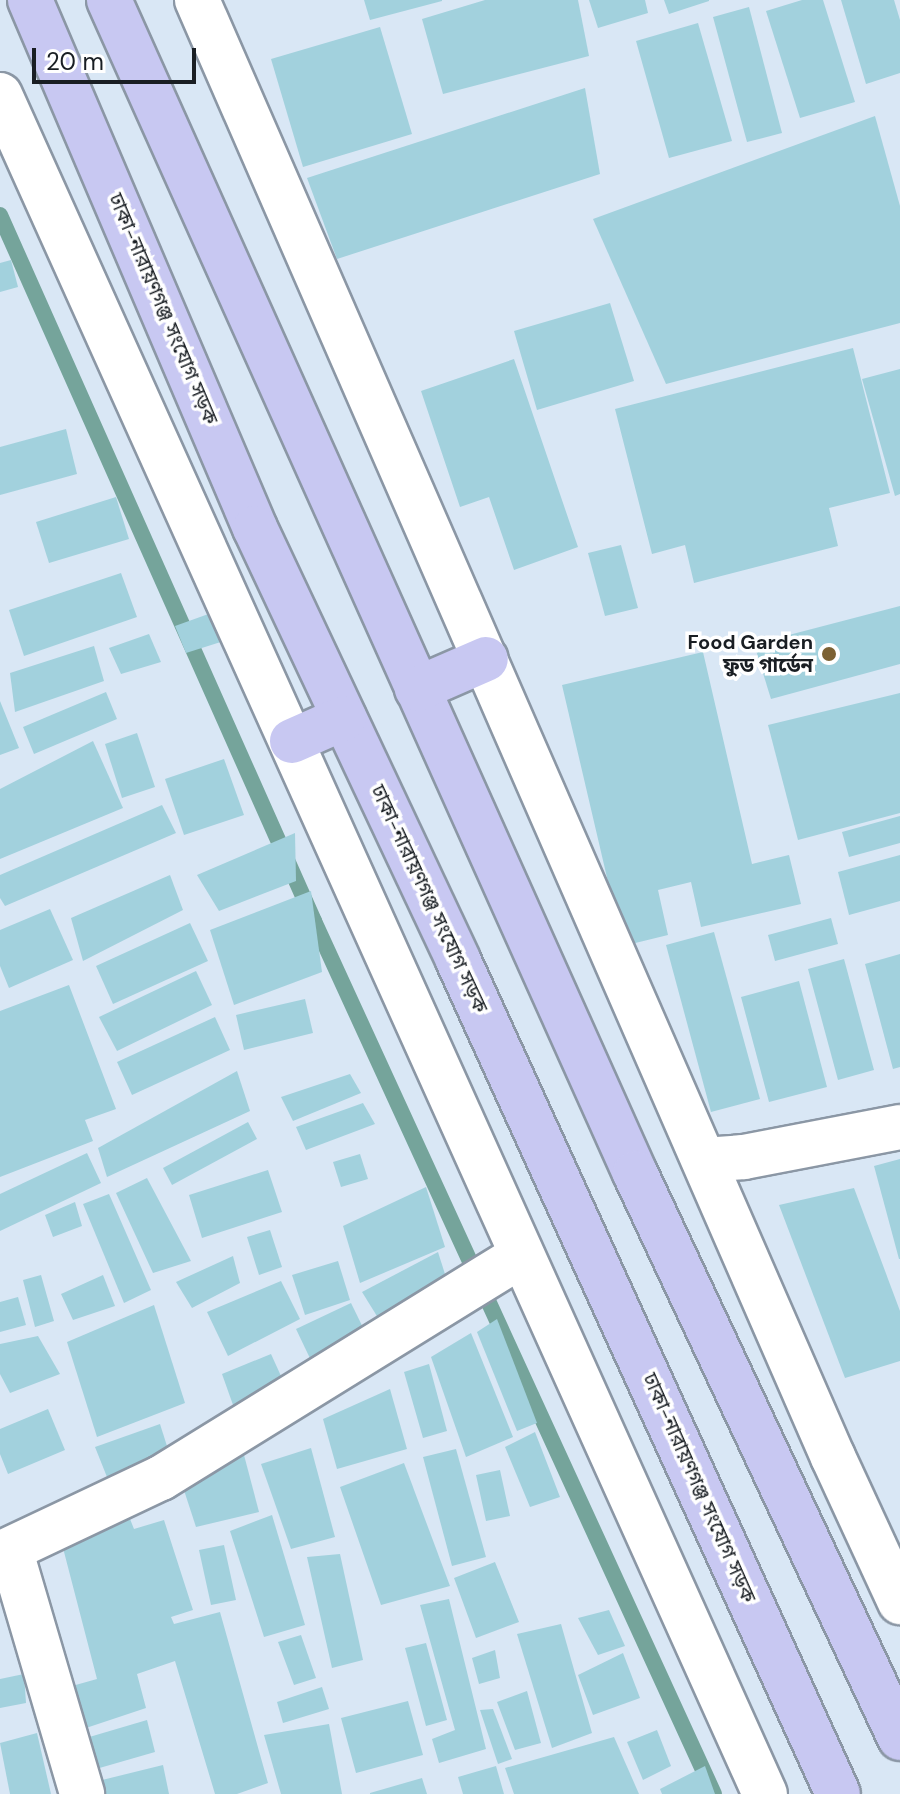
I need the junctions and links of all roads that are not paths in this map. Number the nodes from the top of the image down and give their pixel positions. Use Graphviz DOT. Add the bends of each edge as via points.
graph roads {
  1 [pos="30,0"];
  2 [pos="109,0"];
  3 [pos="197,0"];
  4 [pos="0,95"];
  5 [pos="486,659"];
  6 [pos="417,689"];
  7 [pos="344,718"];
  8 [pos="292,741"];
  9 [pos="900,1127"];
  10 [pos="704,1160"];
  11 [pos="521,1256"];
  12 [pos="6,1553"];
  13 [pos="900,1602"];
  14 [pos="900,1738"];
  15 [pos="82,1794"];
  16 [pos="765,1794"];
  17 [pos="838,1794"];
  1 -- 7 [label="main road, ঢাকা-নারায়ণগঞ্জ সংযোগ সড়ক" via="255,528"];
  2 -- 6 [label="main road"];
  3 -- 5 [label="street"];
  4 -- 8 [label="street"];
  5 -- 6 [label="main road"];
  5 -- 10 [label="street"];
  6 -- 14 [label="main road" via="635,1173"];
  7 -- 8 [label="main road"];
  7 -- 17 [label="main road, ঢাকা-নারায়ণগঞ্জ সংযোগ সড়ক"];
  8 -- 11 [label="street"];
  9 -- 10 [label="street"];
  10 -- 13 [label="street"];
  11 -- 12 [label="street" via="161,1478"];
  11 -- 16 [label="street"];
  12 -- 15 [label="street"];
}
